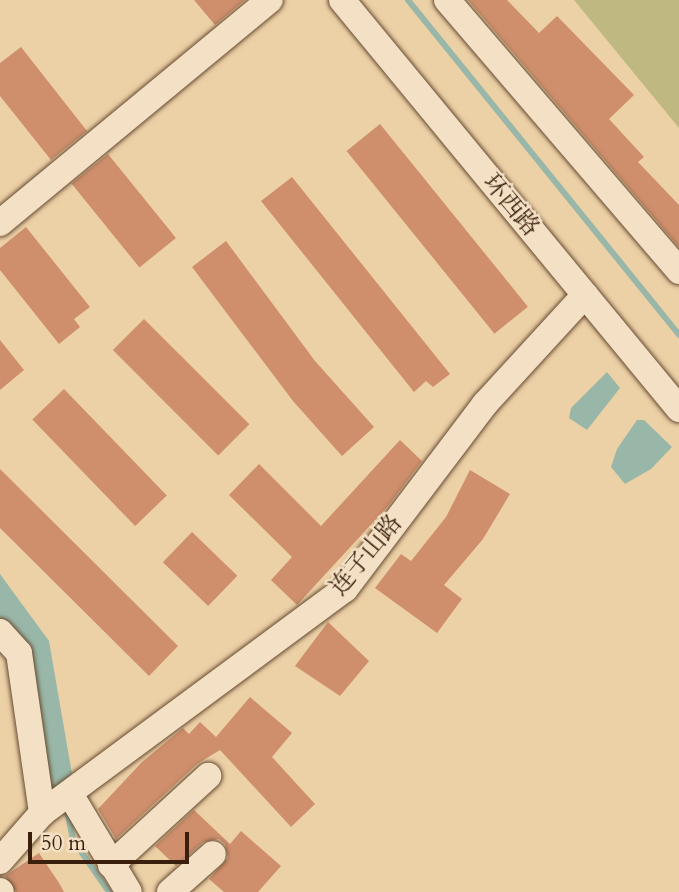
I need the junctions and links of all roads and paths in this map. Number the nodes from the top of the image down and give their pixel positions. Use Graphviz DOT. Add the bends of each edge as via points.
graph roads {
  1 [pos="270,0"];
  2 [pos="342,0"];
  3 [pos="447,0"];
  4 [pos="0,223"];
  5 [pos="679,271"];
  6 [pos="585,295"];
  7 [pos="679,409"];
  8 [pos="0,632"];
  9 [pos="208,776"];
  10 [pos="70,794"];
  11 [pos="43,813"];
  12 [pos="213,854"];
  13 [pos="0,861"];
  14 [pos="111,865"];
  15 [pos="129,892"];
  16 [pos="170,892"];
  1 -- 4 [label="street"];
  2 -- 6 [label="street, 环西路"];
  3 -- 5 [label="street"];
  6 -- 7 [label="street, 环西路"];
  6 -- 10 [label="street, 连子山路" via="485,404 345,589"];
  8 -- 11 [label="street" via="19,653"];
  9 -- 14 [label="street"];
  10 -- 11 [label="street, 连子山路"];
  10 -- 14 [label="street"];
  11 -- 13 [label="street"];
  12 -- 16 [label="street"];
  14 -- 15 [label="street"];
}
